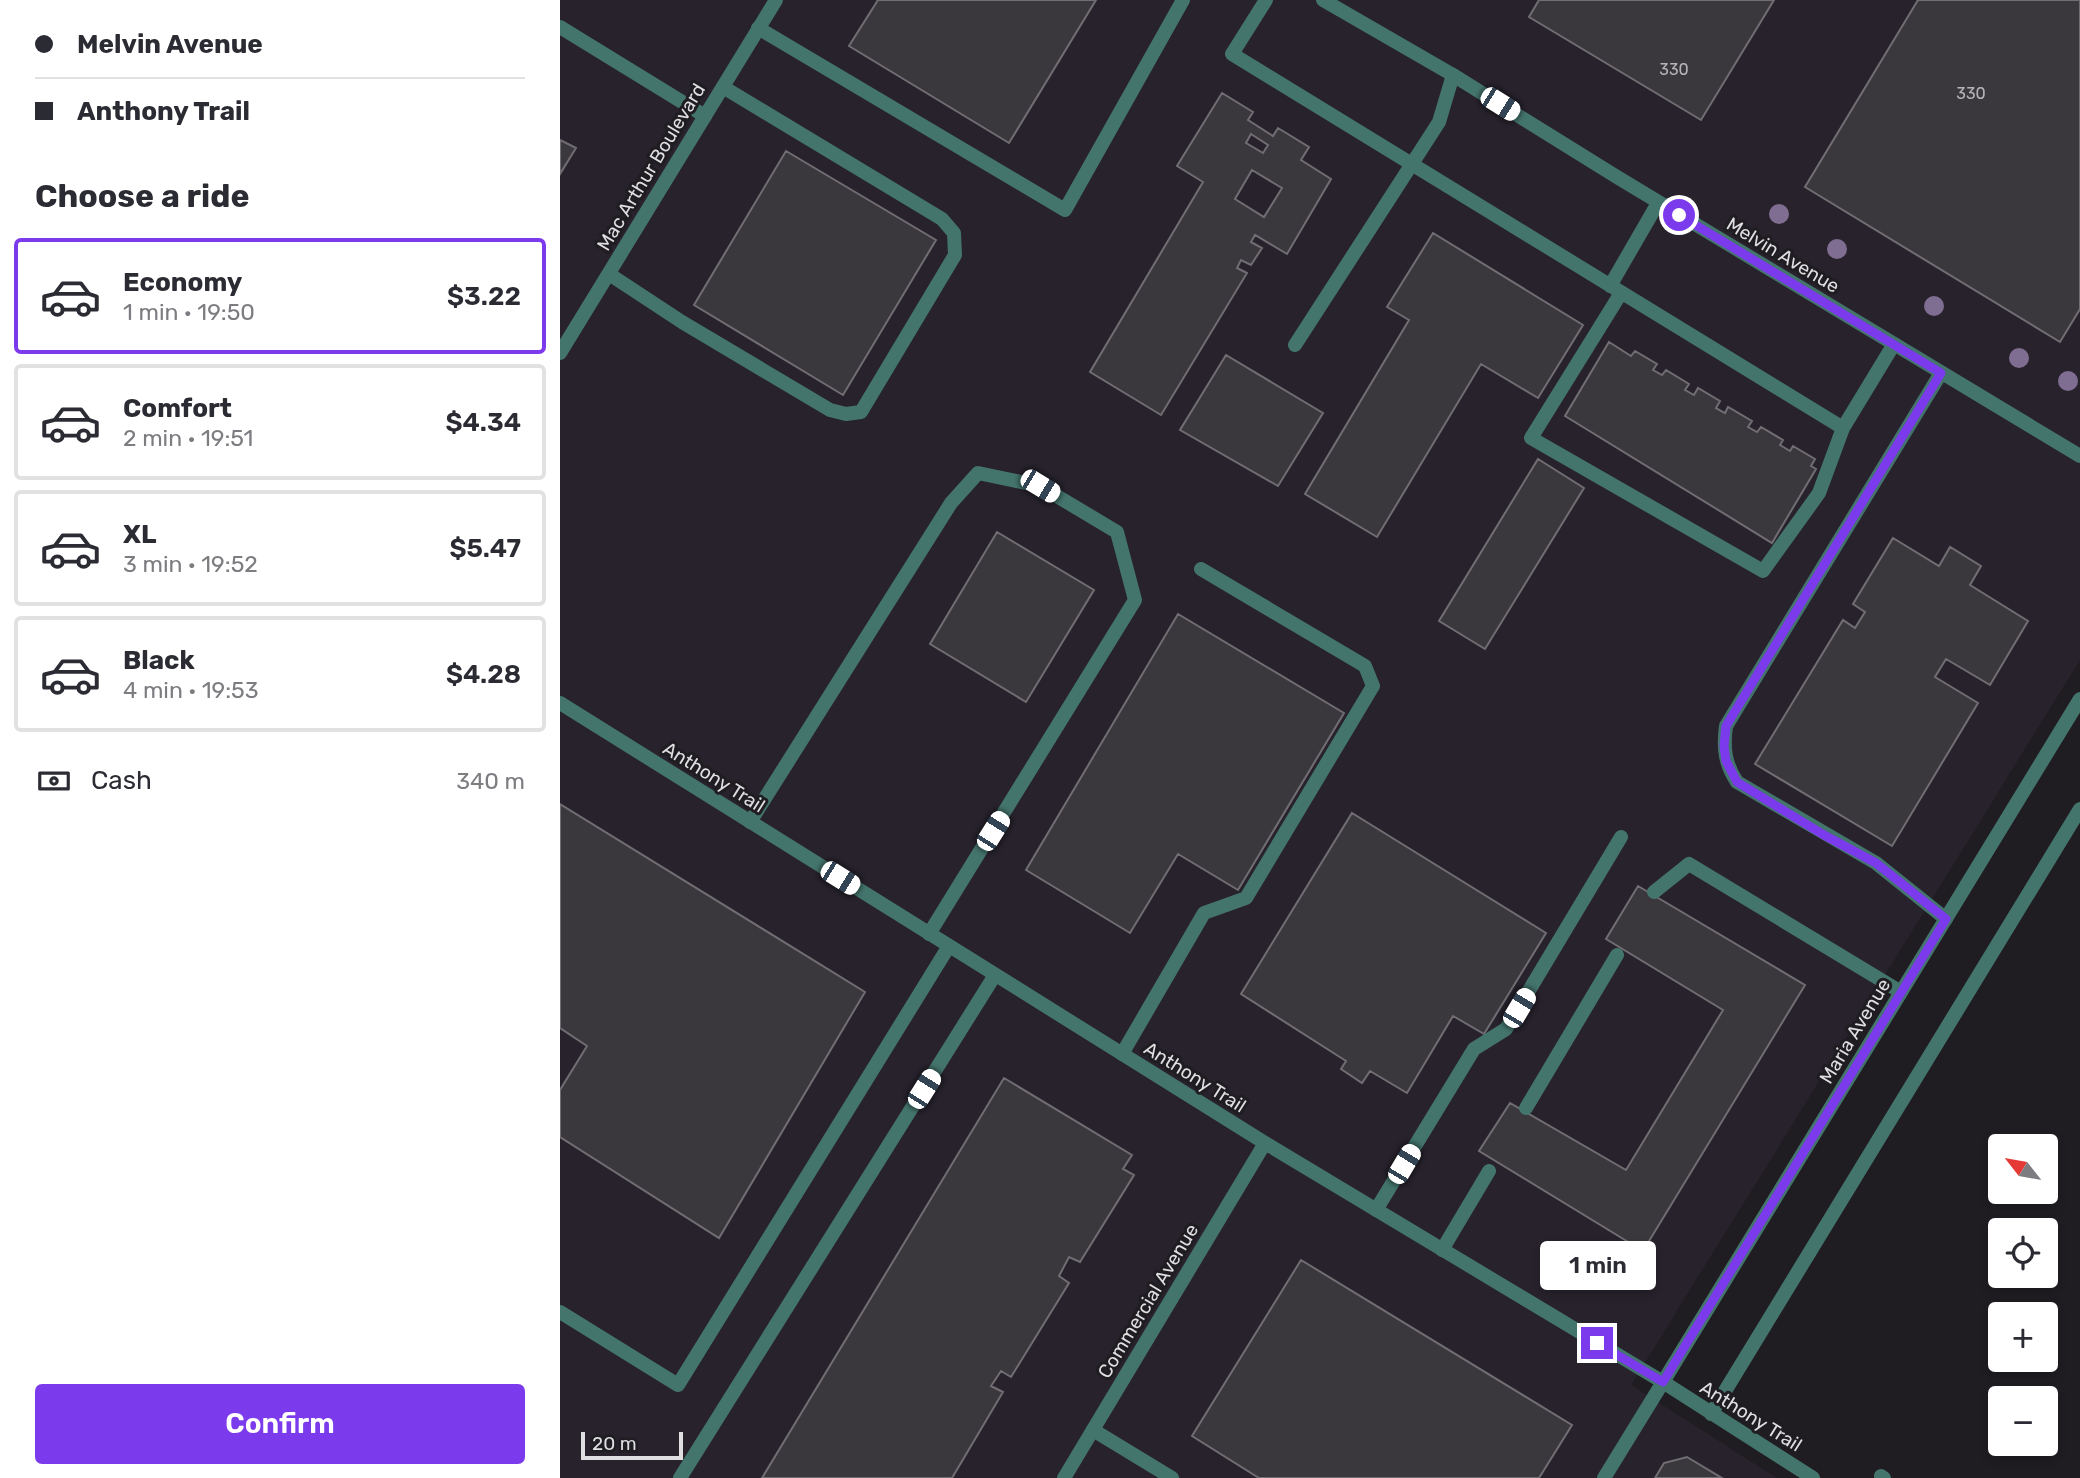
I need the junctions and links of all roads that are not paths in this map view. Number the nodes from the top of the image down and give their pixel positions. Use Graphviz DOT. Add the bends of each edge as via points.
graph roads {
  1 [pos="776,0"];
  2 [pos="1183,0"];
  3 [pos="1266,0"];
  4 [pos="1323,0"];
  5 [pos="560,27"];
  6 [pos="758,28"];
  7 [pos="1453,75"];
  8 [pos="723,87"];
  9 [pos="705,116"];
  10 [pos="1413,165"];
  11 [pos="1658,202"];
  12 [pos="608,274"];
  13 [pos="1616,289"];
  14 [pos="1894,344"];
  15 [pos="1295,345"];
  16 [pos="560,353"];
  17 [pos="1941,373"];
  18 [pos="1843,428"];
  19 [pos="2080,456"];
  20 [pos="1201,569"];
  21 [pos="2080,699"];
  22 [pos="560,703"];
  23 [pos="2080,809"];
  24 [pos="750,822"];
  25 [pos="1621,837"];
  26 [pos="1654,892"];
  27 [pos="1946,919"];
  28 [pos="929,934"];
  29 [pos="949,946"];
  30 [pos="1617,955"];
  31 [pos="995,975"];
  32 [pos="1901,992"];
  33 [pos="1122,1054"];
  34 [pos="1526,1108"];
  35 [pos="1265,1143"];
  36 [pos="1489,1171"];
  37 [pos="1376,1210"];
  38 [pos="1442,1250"];
  39 [pos="560,1312"];
  40 [pos="1663,1382"];
  41 [pos="1711,1414"];
  42 [pos="1093,1430"];
  43 [pos="680,1478"];
  44 [pos="1064,1478"];
  45 [pos="1172,1478"];
  46 [pos="1604,1478"];
  47 [pos="1813,1478"];
  1 -- 6 [label="street, Mac Arthur Boulevard"];
  2 -- 6 [label="street" via="1065,210"];
  3 -- 10 [label="street" via="1232,54"];
  4 -- 7 [label="street, Melvin Avenue"];
  5 -- 9 [label="street"];
  6 -- 8 [label="street, Mac Arthur Boulevard"];
  7 -- 10 [label="street" via="1439,122"];
  7 -- 11 [label="street, Melvin Avenue"];
  8 -- 9 [label="street, Mac Arthur Boulevard"];
  8 -- 12 [label="street" via="943,219 954,233 955,255 861,412 830,410"];
  9 -- 12 [label="street, Mac Arthur Boulevard"];
  10 -- 13 [label="street"];
  10 -- 15 [label="street"];
  11 -- 13 [label="street"];
  11 -- 14 [label="street, Melvin Avenue"];
  12 -- 16 [label="street, Mac Arthur Boulevard"];
  13 -- 18 [label="street"];
  13 -- 18 [label="street" via="1531,438 1763,571 1819,494"];
  14 -- 17 [label="street, Melvin Avenue"];
  14 -- 18 [label="street"];
  17 -- 19 [label="street, Melvin Avenue"];
  17 -- 27 [label="street" via="1726,726 1724,746 1737,782 1876,863"];
  20 -- 33 [label="street" via="1365,666 1373,686 1246,898 1204,913"];
  21 -- 27 [label="street, Maria Avenue"];
  22 -- 24 [label="street, Anthony Trail"];
  23 -- 41 [label="street"];
  24 -- 28 [label="street, Anthony Trail"];
  24 -- 28 [label="street" via="951,503 978,473 1040,486 1118,532 1135,600"];
  25 -- 37 [label="street" via="1506,1029 1474,1049"];
  26 -- 32 [label="street" via="1689,864"];
  27 -- 32 [label="street, Maria Avenue"];
  28 -- 29 [label="street, Anthony Trail"];
  29 -- 31 [label="street, Anthony Trail"];
  29 -- 39 [label="street" via="678,1385"];
  30 -- 34 [label="street"];
  31 -- 33 [label="street, Anthony Trail"];
  31 -- 43 [label="street"];
  32 -- 40 [label="street, Maria Avenue"];
  33 -- 35 [label="street, Anthony Trail"];
  35 -- 37 [label="street, Anthony Trail"];
  35 -- 42 [label="street, Commercial Avenue"];
  36 -- 38 [label="street"];
  37 -- 38 [label="street, Anthony Trail"];
  38 -- 40 [label="street, Anthony Trail"];
  40 -- 41 [label="street, Anthony Trail"];
  40 -- 46 [label="street, Maria Avenue"];
  41 -- 47 [label="street, Anthony Trail"];
  42 -- 44 [label="street, Commercial Avenue"];
  42 -- 45 [label="street"];
}
